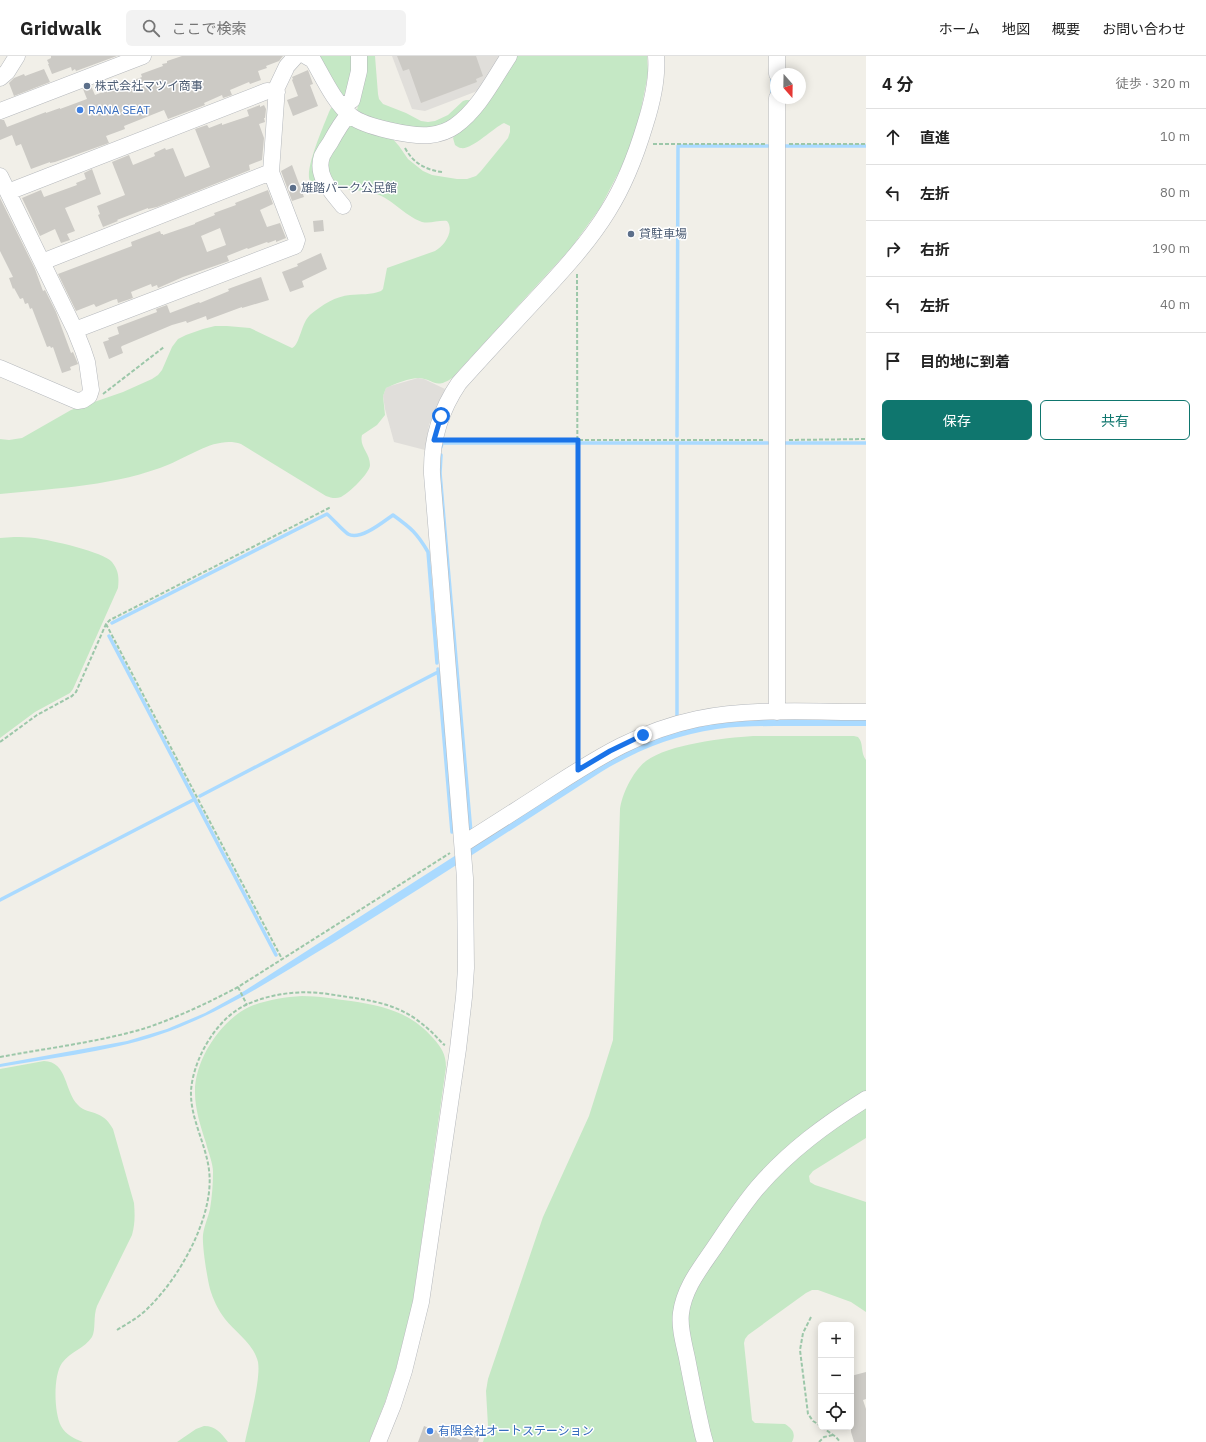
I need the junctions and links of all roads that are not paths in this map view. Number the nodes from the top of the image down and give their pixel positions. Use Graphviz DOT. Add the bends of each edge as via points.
graph roads {
  1 [pos="17,56"];
  2 [pos="143,56"];
  3 [pos="296,56"];
  4 [pos="306,56"];
  5 [pos="358,56"];
  6 [pos="509,56"];
  7 [pos="656,56"];
  8 [pos="777,56"];
  9 [pos="777,68"];
  10 [pos="0,78"];
  11 [pos="277,92"];
  12 [pos="777,104"];
  13 [pos="346,110"];
  14 [pos="0,112"];
  15 [pos="271,172"];
  16 [pos="0,176"];
  17 [pos="8,192"];
  18 [pos="344,206"];
  19 [pos="42,262"];
  20 [pos="75,330"];
  21 [pos="0,368"];
  22 [pos="777,712"];
  23 [pos="866,712"];
  24 [pos="464,852"];
  25 [pos="866,1099"];
  26 [pos="378,1442"];
  27 [pos="705,1442"];
  1 -- 10 [label="street"];
  2 -- 14 [label="street"];
  3 -- 11 [label="street" via="287,66"];
  4 -- 13 [label="street" via="313,60"];
  5 -- 13 [label="street" via="359,71 352,100"];
  6 -- 13 [label="street" via="473,110 447,131 429,135 371,126 361,122"];
  7 -- 24 [label="street" via="654,86 640,144 623,185 609,210 572,259 459,383 446,404 437,427 432,474"];
  8 -- 9 [label="street"];
  11 -- 15 [label="street"];
  11 -- 17 [label="street" via="267,91"];
  12 -- 22 [label="street"];
  13 -- 18 [label="street" via="320,165 324,181"];
  15 -- 19 [label="street"];
  15 -- 20 [label="street" via="297,240 294,246"];
  16 -- 17 [label="street"];
  17 -- 19 [label="street"];
  19 -- 20 [label="street"];
  20 -- 21 [label="street" via="87,362 92,390 83,400 70,399"];
  22 -- 23 [label="street"];
  22 -- 24 [label="street" via="734,713 697,719 626,742 578,770"];
  24 -- 26 [label="street" via="466,968 458,1049 421,1302 404,1371"];
  25 -- 27 [label="street" via="828,1123 803,1143 758,1187 738,1212 684,1297 680,1314 682,1332"];
}
